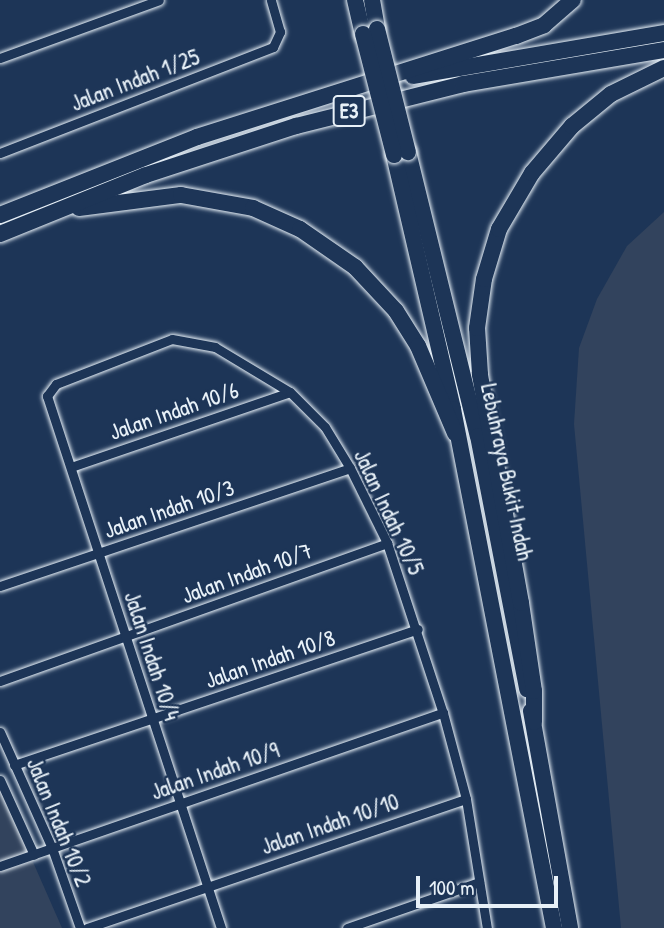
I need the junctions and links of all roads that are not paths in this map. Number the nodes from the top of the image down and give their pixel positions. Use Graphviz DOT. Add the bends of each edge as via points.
graph roads {
  1 [pos="159,0"];
  2 [pos="271,0"];
  3 [pos="355,0"];
  4 [pos="372,0"];
  5 [pos="573,0"];
  6 [pos="370,32"];
  7 [pos="664,33"];
  8 [pos="664,50"];
  9 [pos="0,58"];
  10 [pos="664,68"];
  11 [pos="349,88"];
  12 [pos="0,153"];
  13 [pos="401,153"];
  14 [pos="46,214"];
  15 [pos="0,215"];
  16 [pos="0,234"];
  17 [pos="290,393"];
  18 [pos="47,396"];
  19 [pos="455,433"];
  20 [pos="71,467"];
  21 [pos="350,468"];
  22 [pos="387,542"];
  23 [pos="97,553"];
  24 [pos="0,586"];
  25 [pos="418,629"];
  26 [pos="127,636"];
  27 [pos="0,681"];
  28 [pos="443,713"];
  29 [pos="153,719"];
  30 [pos="534,722"];
  31 [pos="0,732"];
  32 [pos="14,765"];
  33 [pos="0,780"];
  34 [pos="466,799"];
  35 [pos="180,804"];
  36 [pos="52,848"];
  37 [pos="34,855"];
  38 [pos="0,866"];
  39 [pos="479,882"];
  40 [pos="207,886"];
  41 [pos="80,928"];
  42 [pos="87,928"];
  43 [pos="221,928"];
  44 [pos="347,928"];
  45 [pos="487,928"];
  46 [pos="554,928"];
  47 [pos="570,928"];
  1 -- 9 [label="street"];
  2 -- 12 [label="street, Jalan Indah 1/25" via="280,38 273,47"];
  3 -- 6 [label="highway"];
  4 -- 6 [label="highway"];
  5 -- 11 [label="highway" via="535,29"];
  6 -- 13 [label="highway, Lebuhraya Bukit Indah, bridge"];
  7 -- 11 [label="highway, E3"];
  8 -- 14 [label="highway, E3" via="532,70 359,109 224,148"];
  10 -- 30 [label="highway" via="611,94 572,126 531,173 499,229 484,279 477,328 480,374 522,603"];
  11 -- 15 [label="highway, E3" via="197,137"];
  13 -- 19 [label="highway, Lebuhraya Bukit Indah"];
  13 -- 30 [label="highway, Lebuhraya Bukit Indah" via="478,436"];
  14 -- 16 [label="highway, E3"];
  14 -- 19 [label="highway" via="125,199 181,195 253,208 300,229 355,267 396,311 418,346"];
  17 -- 18 [label="street, Jalan Indah 10/5" via="215,347 172,339 56,384"];
  17 -- 20 [label="street, Jalan Indah 10/6"];
  17 -- 21 [label="street, Jalan Indah 10/5" via="325,427"];
  18 -- 20 [label="street, Jalan Indah 10/4"];
  19 -- 46 [label="highway, Lebuhraya Bukit Indah"];
  20 -- 23 [label="street, Jalan Indah 10/4"];
  21 -- 22 [label="street, Jalan Indah 10/5"];
  21 -- 23 [label="street, Jalan Indah 10/3"];
  22 -- 25 [label="street, Jalan Indah 10/5"];
  22 -- 26 [label="street, Jalan Indah 10/7"];
  23 -- 24 [label="street, Jalan Indah 10/3"];
  23 -- 26 [label="street, Jalan Indah 10/4"];
  25 -- 28 [label="street, Jalan Indah 10/5"];
  25 -- 29 [label="street, Jalan Indah 10/8"];
  26 -- 27 [label="street, Jalan Indah 10/7"];
  26 -- 29 [label="street, Jalan Indah 10/4"];
  28 -- 34 [label="street, Jalan Indah 10/5"];
  28 -- 35 [label="street, Jalan Indah 10/9"];
  29 -- 32 [label="street, Jalan Indah 10/8"];
  29 -- 35 [label="street, Jalan Indah 10/4"];
  30 -- 47 [label="highway, Lebuhraya Bukit Indah"];
  31 -- 32 [label="street, Jalan Indah 10/2"];
  32 -- 36 [label="street, Jalan Indah 10/2"];
  33 -- 37 [label="street"];
  34 -- 39 [label="street, Jalan Indah 10/5"];
  34 -- 40 [label="street, Jalan Indah 10/10"];
  35 -- 36 [label="street, Jalan Indah 10/9"];
  35 -- 40 [label="street, Jalan Indah 10/4"];
  36 -- 37 [label="street, Jalan Indah 10/9"];
  36 -- 41 [label="street, Jalan Indah 10/2"];
  37 -- 38 [label="street, Jalan Indah 10/9"];
  39 -- 44 [label="street"];
  39 -- 45 [label="street, Jalan Indah 10/5"];
  40 -- 42 [label="street, Jalan Indah 10/10"];
  40 -- 43 [label="street, Jalan Indah 10/4"];
}
